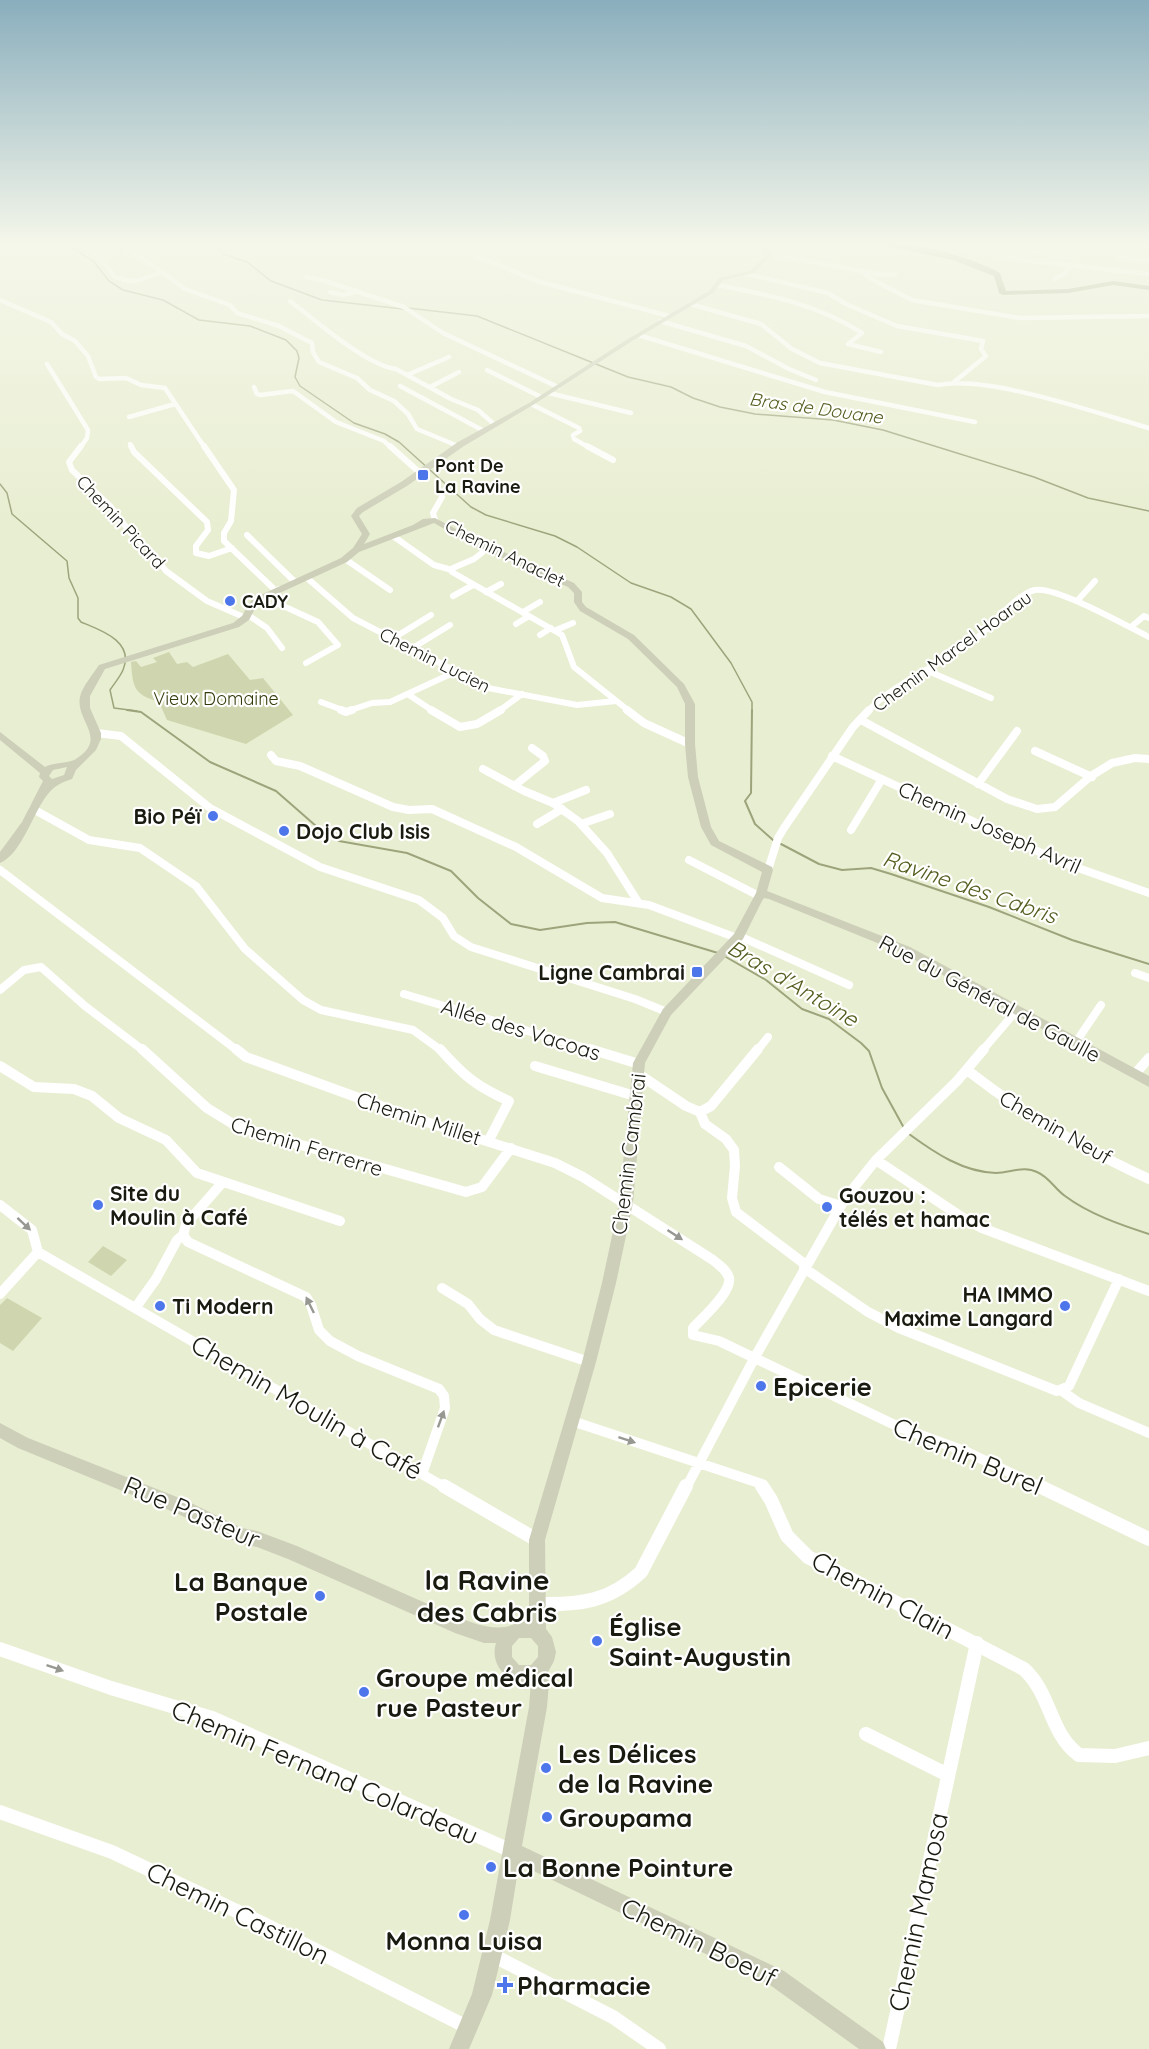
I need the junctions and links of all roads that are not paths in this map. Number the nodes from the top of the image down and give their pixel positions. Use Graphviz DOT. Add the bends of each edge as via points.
graph roads {
  1 [pos="67,338"];
  2 [pos="299,338"];
  3 [pos="336,338"];
  4 [pos="453,338"];
  5 [pos="634,338"];
  6 [pos="647,338"];
  7 [pos="717,338"];
  8 [pos="778,338"];
  9 [pos="857,338"];
  10 [pos="964,338"];
  11 [pos="881,352"];
  12 [pos="449,357"];
  13 [pos="47,364"];
  14 [pos="487,370"];
  15 [pos="459,372"];
  16 [pos="407,375"];
  17 [pos="816,380"];
  18 [pos="954,382"];
  19 [pos="400,386"];
  20 [pos="254,387"];
  21 [pos="430,387"];
  22 [pos="558,387"];
  23 [pos="545,395"];
  24 [pos="175,404"];
  25 [pos="531,404"];
  26 [pos="631,413"];
  27 [pos="129,417"];
  28 [pos="975,422"];
  29 [pos="495,425"];
  30 [pos="1149,428"];
  31 [pos="484,431"];
  32 [pos="130,444"];
  33 [pos="458,446"];
  34 [pos="613,459"];
  35 [pos="422,472"];
  36 [pos="442,497"];
  37 [pos="435,520"];
  38 [pos="247,535"];
  39 [pos="393,536"];
  40 [pos="232,548"];
  41 [pos="488,548"];
  42 [pos="356,550"];
  43 [pos="345,559"];
  44 [pos="452,570"];
  45 [pos="307,578"];
  46 [pos="1095,581"];
  47 [pos="295,582"];
  48 [pos="501,584"];
  49 [pos="473,585"];
  50 [pos="277,590"];
  51 [pos="390,590"];
  52 [pos="486,592"];
  53 [pos="453,596"];
  54 [pos="1077,601"];
  55 [pos="540,602"];
  56 [pos="526,614"];
  57 [pos="431,615"];
  58 [pos="1144,615"];
  59 [pos="247,617"];
  60 [pos="573,623"];
  61 [pos="516,624"];
  62 [pos="450,625"];
  63 [pos="1131,627"];
  64 [pos="554,629"];
  65 [pos="540,635"];
  66 [pos="1149,637"];
  67 [pos="392,639"];
  68 [pos="282,648"];
  69 [pos="411,649"];
  70 [pos="306,663"];
  71 [pos="928,671"];
  72 [pos="455,672"];
  73 [pos="522,694"];
  74 [pos="409,695"];
  75 [pos="991,698"];
  76 [pos="616,701"];
  77 [pos="321,702"];
  78 [pos="861,720"];
  79 [pos="1017,731"];
  80 [pos="96,733"];
  81 [pos="0,735"];
  82 [pos="690,744"];
  83 [pos="532,748"];
  84 [pos="1035,751"];
  85 [pos="271,756"];
  86 [pos="832,756"];
  87 [pos="1149,759"];
  88 [pos="72,765"];
  89 [pos="483,769"];
  90 [pos="48,773"];
  91 [pos="1092,777"];
  92 [pos="882,779"];
  93 [pos="978,784"];
  94 [pos="514,786"];
  95 [pos="586,790"];
  96 [pos="553,803"];
  97 [pos="33,809"];
  98 [pos="562,809"];
  99 [pos="610,814"];
  100 [pos="537,824"];
  101 [pos="581,824"];
  102 [pos="851,830"];
  103 [pos="777,841"];
  104 [pos="0,859"];
  105 [pos="689,860"];
  106 [pos="0,870"];
  107 [pos="768,870"];
  108 [pos="1149,893"];
  109 [pos="760,895"];
  110 [pos="638,902"];
  111 [pos="735,940"];
  112 [pos="1135,973"];
  113 [pos="1149,978"];
  114 [pos="849,985"];
  115 [pos="0,990"];
  116 [pos="404,994"];
  117 [pos="1101,1005"];
  118 [pos="1017,1010"];
  119 [pos="667,1012"];
  120 [pos="768,1037"];
  121 [pos="1076,1042"];
  122 [pos="1149,1058"];
  123 [pos="0,1066"];
  124 [pos="535,1066"];
  125 [pos="638,1068"];
  126 [pos="967,1070"];
  127 [pos="1135,1074"];
  128 [pos="1149,1082"];
  129 [pos="635,1096"];
  130 [pos="700,1112"];
  131 [pos="489,1140"];
  132 [pos="511,1148"];
  133 [pos="876,1160"];
  134 [pos="779,1167"];
  135 [pos="1149,1179"];
  136 [pos="222,1183"];
  137 [pos="626,1203"];
  138 [pos="0,1205"];
  139 [pos="841,1206"];
  140 [pos="340,1221"];
  141 [pos="183,1235"];
  142 [pos="38,1252"];
  143 [pos="805,1267"];
  144 [pos="1119,1279"];
  145 [pos="442,1288"];
  146 [pos="1149,1292"];
  147 [pos="0,1294"];
  148 [pos="136,1307"];
  149 [pos="755,1357"];
  150 [pos="589,1362"];
  151 [pos="1062,1391"];
  152 [pos="572,1421"];
  153 [pos="0,1430"];
  154 [pos="1149,1433"];
  155 [pos="699,1463"];
  156 [pos="422,1474"];
  157 [pos="1149,1539"];
  158 [pos="537,1540"];
  159 [pos="537,1607"];
  160 [pos="524,1632"];
  161 [pos="484,1635"];
  162 [pos="977,1643"];
  163 [pos="0,1649"];
  164 [pos="503,1652"];
  165 [pos="532,1673"];
  166 [pos="866,1734"];
  167 [pos="1149,1748"];
  168 [pos="948,1775"];
  169 [pos="0,1812"];
  170 [pos="512,1851"];
  171 [pos="492,1955"];
  172 [pos="469,2028"];
  173 [pos="459,2049"];
  174 [pos="659,2049"];
  175 [pos="876,2049"];
  176 [pos="889,2049"];
  1 -- 24 [label="street" via="83,348 99,379 126,378 141,385 162,387"];
  2 -- 33 [label="street" via="312,343 319,362 357,378 370,390 394,401 417,429"];
  3 -- 16 [label="street" via="377,363"];
  4 -- 22 [label="street"];
  5 -- 22 [label="main road"];
  6 -- 28 [label="street" via="825,392"];
  7 -- 17 [label="street" via="746,346"];
  8 -- 18 [label="street" via="820,363 938,385"];
  9 -- 11 [label="street" via="848,345"];
  10 -- 18 [label="street" via="983,341 981,349 986,356"];
  12 -- 16 [label="street"];
  13 -- 59 [label="street, Chemin Picard" via="88,429 87,438 69,462 70,467 111,507 165,571 207,601"];
  14 -- 23 [label="street"];
  15 -- 21 [label="street"];
  16 -- 21 [label="street"];
  18 -- 30 [label="street" via="1050,400"];
  19 -- 31 [label="street"];
  20 -- 35 [label="street" via="260,395 293,391 336,423 384,441"];
  21 -- 29 [label="street" via="478,410"];
  22 -- 23 [label="main road"];
  23 -- 25 [label="main road"];
  23 -- 26 [label="street"];
  24 -- 27 [label="street"];
  24 -- 40 [label="street" via="233,486 231,521 223,538"];
  25 -- 29 [label="main road"];
  25 -- 34 [label="street" via="579,428 574,439"];
  29 -- 31 [label="main road"];
  31 -- 33 [label="main road"];
  32 -- 40 [label="street" via="207,522 208,530 196,546 196,554 209,556"];
  33 -- 35 [label="main road"];
  35 -- 42 [label="main road" via="356,513 366,534"];
  36 -- 37 [label="street" via="433,513"];
  37 -- 39 [label="main road, Chemin Anaclet" via="426,520"];
  37 -- 41 [label="main road, Chemin Anaclet"];
  38 -- 47 [label="street"];
  39 -- 42 [label="main road, Chemin Anaclet"];
  39 -- 44 [label="street" via="435,565"];
  40 -- 50 [label="street"];
  41 -- 44 [label="street"];
  41 -- 82 [label="main road, Chemin Anaclet" via="571,585 578,592 583,609 640,645 687,695 692,714"];
  42 -- 43 [label="main road, Chemin Anaclet"];
  43 -- 45 [label="main road, Chemin Anaclet"];
  43 -- 51 [label="street"];
  44 -- 49 [label="street"];
  45 -- 47 [label="main road, Chemin Anaclet"];
  45 -- 67 [label="street, Chemin Lucien" via="352,618"];
  46 -- 54 [label="street"];
  47 -- 50 [label="main road, Chemin Anaclet"];
  48 -- 52 [label="street"];
  49 -- 52 [label="street"];
  49 -- 53 [label="street"];
  50 -- 59 [label="main road, Chemin Anaclet" via="255,601"];
  50 -- 70 [label="street" via="279,604 322,622 338,645"];
  52 -- 56 [label="street"];
  54 -- 63 [label="street, Chemin Marcel Hoarau"];
  54 -- 71 [label="street, Chemin Marcel Hoarau" via="1053,591 1035,590 978,637"];
  55 -- 56 [label="street"];
  56 -- 61 [label="street"];
  56 -- 64 [label="street"];
  57 -- 67 [label="street"];
  58 -- 63 [label="street"];
  59 -- 68 [label="street" via="267,628"];
  59 -- 80 [label="main road" via="236,625 102,667 85,696 85,708"];
  60 -- 64 [label="street"];
  62 -- 69 [label="street"];
  63 -- 66 [label="street, Chemin Marcel Hoarau"];
  64 -- 65 [label="street"];
  64 -- 76 [label="street" via="566,640 573,667"];
  67 -- 69 [label="street, Chemin Lucien"];
  69 -- 72 [label="street, Chemin Lucien"];
  71 -- 75 [label="street"];
  71 -- 78 [label="street, Chemin Marcel Hoarau" via="880,699"];
  72 -- 73 [label="street, Chemin Lucien" via="488,688"];
  72 -- 74 [label="street"];
  73 -- 74 [label="street" via="476,725 465,727"];
  73 -- 76 [label="street, Chemin Lucien" via="577,705"];
  74 -- 77 [label="street" via="346,712"];
  76 -- 82 [label="street" via="644,723"];
  78 -- 86 [label="street, Chemin Marcel Hoarau"];
  78 -- 93 [label="street"];
  79 -- 93 [label="street"];
  80 -- 88 [label="main road" via="93,748"];
  80 -- 119 [label="street" via="121,736 210,808 320,867 419,900 443,918 454,936 471,947"];
  81 -- 90 [label="main road"];
  82 -- 107 [label="main road, Chemin Anaclet" via="693,777 711,838"];
  83 -- 94 [label="street" via="545,761"];
  84 -- 91 [label="street"];
  85 -- 110 [label="street" via="393,807 432,809 516,847 602,898"];
  86 -- 92 [label="street, Chemin Joseph Avril"];
  86 -- 103 [label="street, Chemin Marcel Hoarau"];
  87 -- 91 [label="street" via="1108,762"];
  88 -- 90 [label="main road"];
  88 -- 90 [label="main road" via="68,777"];
  89 -- 94 [label="street"];
  90 -- 97 [label="main road"];
  91 -- 93 [label="street" via="1063,802 1046,809 1007,800"];
  92 -- 102 [label="street"];
  92 -- 108 [label="street, Chemin Joseph Avril" via="1061,862"];
  94 -- 96 [label="street"];
  95 -- 96 [label="street"];
  96 -- 98 [label="street"];
  97 -- 104 [label="main road" via="18,840"];
  97 -- 131 [label="street" via="89,840 140,848 188,880 245,949 312,1006 405,1027 434,1044 481,1088 509,1101"];
  98 -- 100 [label="street"];
  98 -- 101 [label="street"];
  99 -- 101 [label="street"];
  101 -- 110 [label="street" via="607,853"];
  103 -- 107 [label="street, Chemin Cambrai"];
  105 -- 109 [label="street"];
  106 -- 131 [label="street, Chemin Millet" via="246,1057 411,1117"];
  107 -- 109 [label="main road, Chemin Cambrai"];
  109 -- 111 [label="main road, Chemin Cambrai"];
  109 -- 118 [label="main road, Rue du Général de Gaulle" via="771,895 906,950"];
  110 -- 111 [label="street"];
  111 -- 114 [label="street"];
  111 -- 119 [label="main road, Chemin Cambrai"];
  112 -- 113 [label="street"];
  115 -- 132 [label="street, Chemin Ferrerre" via="26,968 41,967 66,992 166,1069 213,1114 238,1127 466,1192 482,1187"];
  116 -- 125 [label="street, Allée des Vacoas"];
  117 -- 121 [label="street"];
  118 -- 121 [label="main road, Rue du Général de Gaulle"];
  118 -- 126 [label="street"];
  119 -- 125 [label="main road, Chemin Cambrai"];
  120 -- 130 [label="street" via="711,1106"];
  121 -- 127 [label="main road, Rue du Général de Gaulle"];
  122 -- 127 [label="street"];
  123 -- 136 [label="street" via="34,1087 74,1089 93,1096 119,1118 166,1140 197,1173"];
  124 -- 129 [label="street"];
  125 -- 129 [label="main road, Chemin Cambrai"];
  125 -- 130 [label="street, Allée des Vacoas" via="686,1106"];
  126 -- 133 [label="street"];
  126 -- 135 [label="street, Chemin Neuf" via="1005,1100"];
  127 -- 128 [label="main road, Rue du Général de Gaulle"];
  129 -- 137 [label="main road, Chemin Cambrai"];
  130 -- 143 [label="street" via="702,1120 734,1151 732,1200 736,1212"];
  131 -- 132 [label="street, Chemin Millet"];
  132 -- 137 [label="street, Chemin Millet" via="570,1169"];
  133 -- 139 [label="street"];
  133 -- 144 [label="street" via="963,1218"];
  134 -- 139 [label="street" via="819,1199"];
  136 -- 140 [label="street"];
  136 -- 141 [label="street" via="186,1224"];
  137 -- 149 [label="street, Chemin Millet, one-way" via="728,1272 727,1290 691,1332"];
  137 -- 150 [label="main road, Chemin Cambrai"];
  138 -- 142 [label="street, one-way" via="32,1230"];
  139 -- 143 [label="street"];
  141 -- 148 [label="street"];
  156 -- 141 [label="street, one-way" via="445,1408 442,1392 330,1341 321,1333 306,1297 188,1242"];
  142 -- 147 [label="street"];
  142 -- 148 [label="street, Chemin Moulin à Café"];
  143 -- 149 [label="street"];
  143 -- 151 [label="street" via="868,1312 899,1328 1040,1386"];
  144 -- 146 [label="street"];
  144 -- 151 [label="street" via="1069,1386"];
  145 -- 150 [label="street" via="468,1304 494,1330"];
  148 -- 156 [label="street, Chemin Moulin à Café"];
  149 -- 155 [label="street"];
  149 -- 157 [label="street, Chemin Burel"];
  150 -- 152 [label="main road, Chemin Cambrai"];
  151 -- 154 [label="street" via="1079,1403"];
  152 -- 155 [label="street, Chemin Clain, one-way"];
  152 -- 158 [label="main road, Chemin Cambrai"];
  153 -- 161 [label="main road, Rue Pasteur" via="241,1536 291,1552"];
  155 -- 159 [label="street" via="641,1572 627,1587 610,1596 572,1605"];
  155 -- 162 [label="street, Chemin Clain" via="765,1488 785,1533 808,1557"];
  156 -- 158 [label="street, Chemin Moulin à Café"];
  158 -- 159 [label="main road, Chemin Cambrai"];
  159 -- 160 [label="main road, Chemin Cambrai"];
  160 -- 161 [label="main road, Rue Pasteur"];
  160 -- 164 [label="main road"];
  160 -- 165 [label="main road" via="547,1648 546,1660"];
  161 -- 164 [label="main road, Rue Pasteur"];
  162 -- 167 [label="street, Chemin Clain" via="1028,1672 1045,1696 1056,1729 1072,1751 1097,1757"];
  162 -- 168 [label="street, Chemin Mamosa"];
  163 -- 170 [label="street, Chemin Fernand Colardeau, one-way" via="213,1718"];
  164 -- 165 [label="main road" via="507,1666 518,1674"];
  165 -- 170 [label="main road" via="537,1702"];
  166 -- 168 [label="street"];
  168 -- 176 [label="street, Chemin Mamosa"];
  169 -- 172 [label="street, Chemin Castillon" via="112,1852"];
  170 -- 171 [label="main road"];
  170 -- 175 [label="main road, Chemin Boeuf" via="777,1978"];
  171 -- 172 [label="main road"];
  171 -- 174 [label="street" via="613,2017"];
  172 -- 173 [label="main road"];
}
